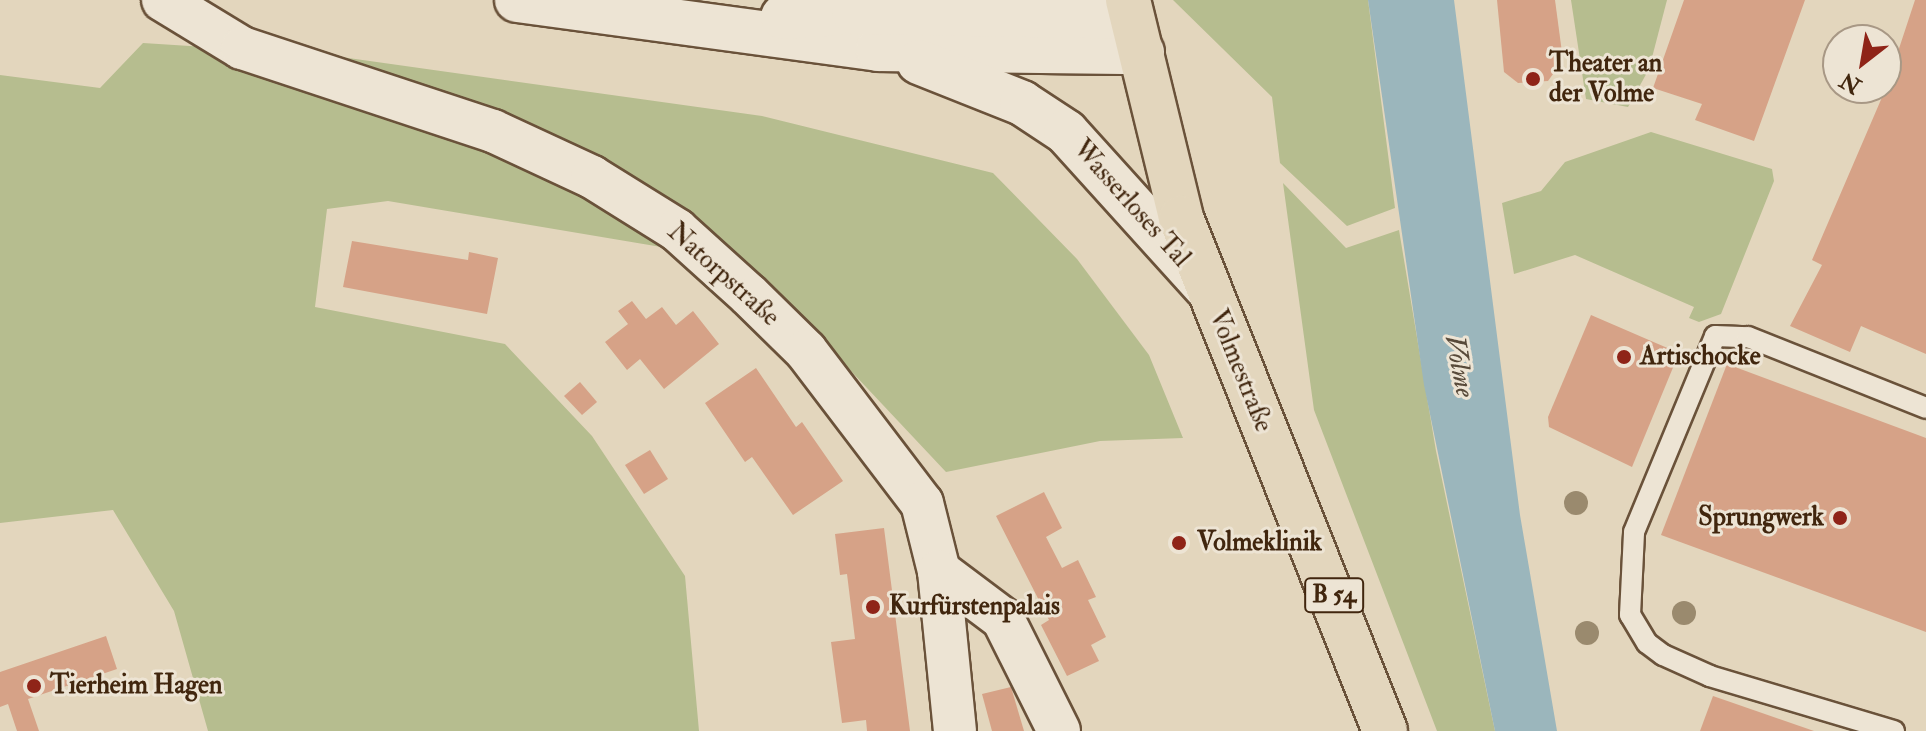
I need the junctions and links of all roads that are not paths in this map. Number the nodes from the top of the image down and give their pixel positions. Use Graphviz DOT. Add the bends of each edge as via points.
graph roads {
  1 [pos="163,0"];
  2 [pos="517,0"];
  3 [pos="999,0"];
  4 [pos="958,13"];
  5 [pos="689,23"];
  6 [pos="1134,23"];
  7 [pos="878,49"];
  8 [pos="1206,287"];
  9 [pos="1926,408"];
  10 [pos="939,571"];
  11 [pos="955,731"];
  12 [pos="1059,731"];
  13 [pos="1385,731"];
  14 [pos="1894,731"];
  1 -- 10 [label="street, Natorpstraße" via="242,48 493,131 592,177 677,230 806,351 922,503"];
  2 -- 5 [label="main road, Wasserloses Tal"];
  3 -- 4 [label="main road, Wasserloses Tal"];
  4 -- 5 [label="main road, Wasserloses Tal" via="854,12"];
  4 -- 6 [label="main road, Wasserloses Tal"];
  5 -- 7 [label="main road, Wasserloses Tal"];
  6 -- 7 [label="main road, Wasserloses Tal"];
  6 -- 8 [label="main road, Volmestraße / B 54" via="1181,218"];
  7 -- 8 [label="main road, Wasserloses Tal" via="1022,103 1066,132"];
  8 -- 13 [label="main road, Volmestraße / B 54"];
  9 -- 14 [label="lane" via="1748,337 1715,336 1634,532 1630,615 1647,643 1710,676"];
  10 -- 11 [label="street, Natorpstraße"];
  10 -- 12 [label="street" via="1003,619"];
}
